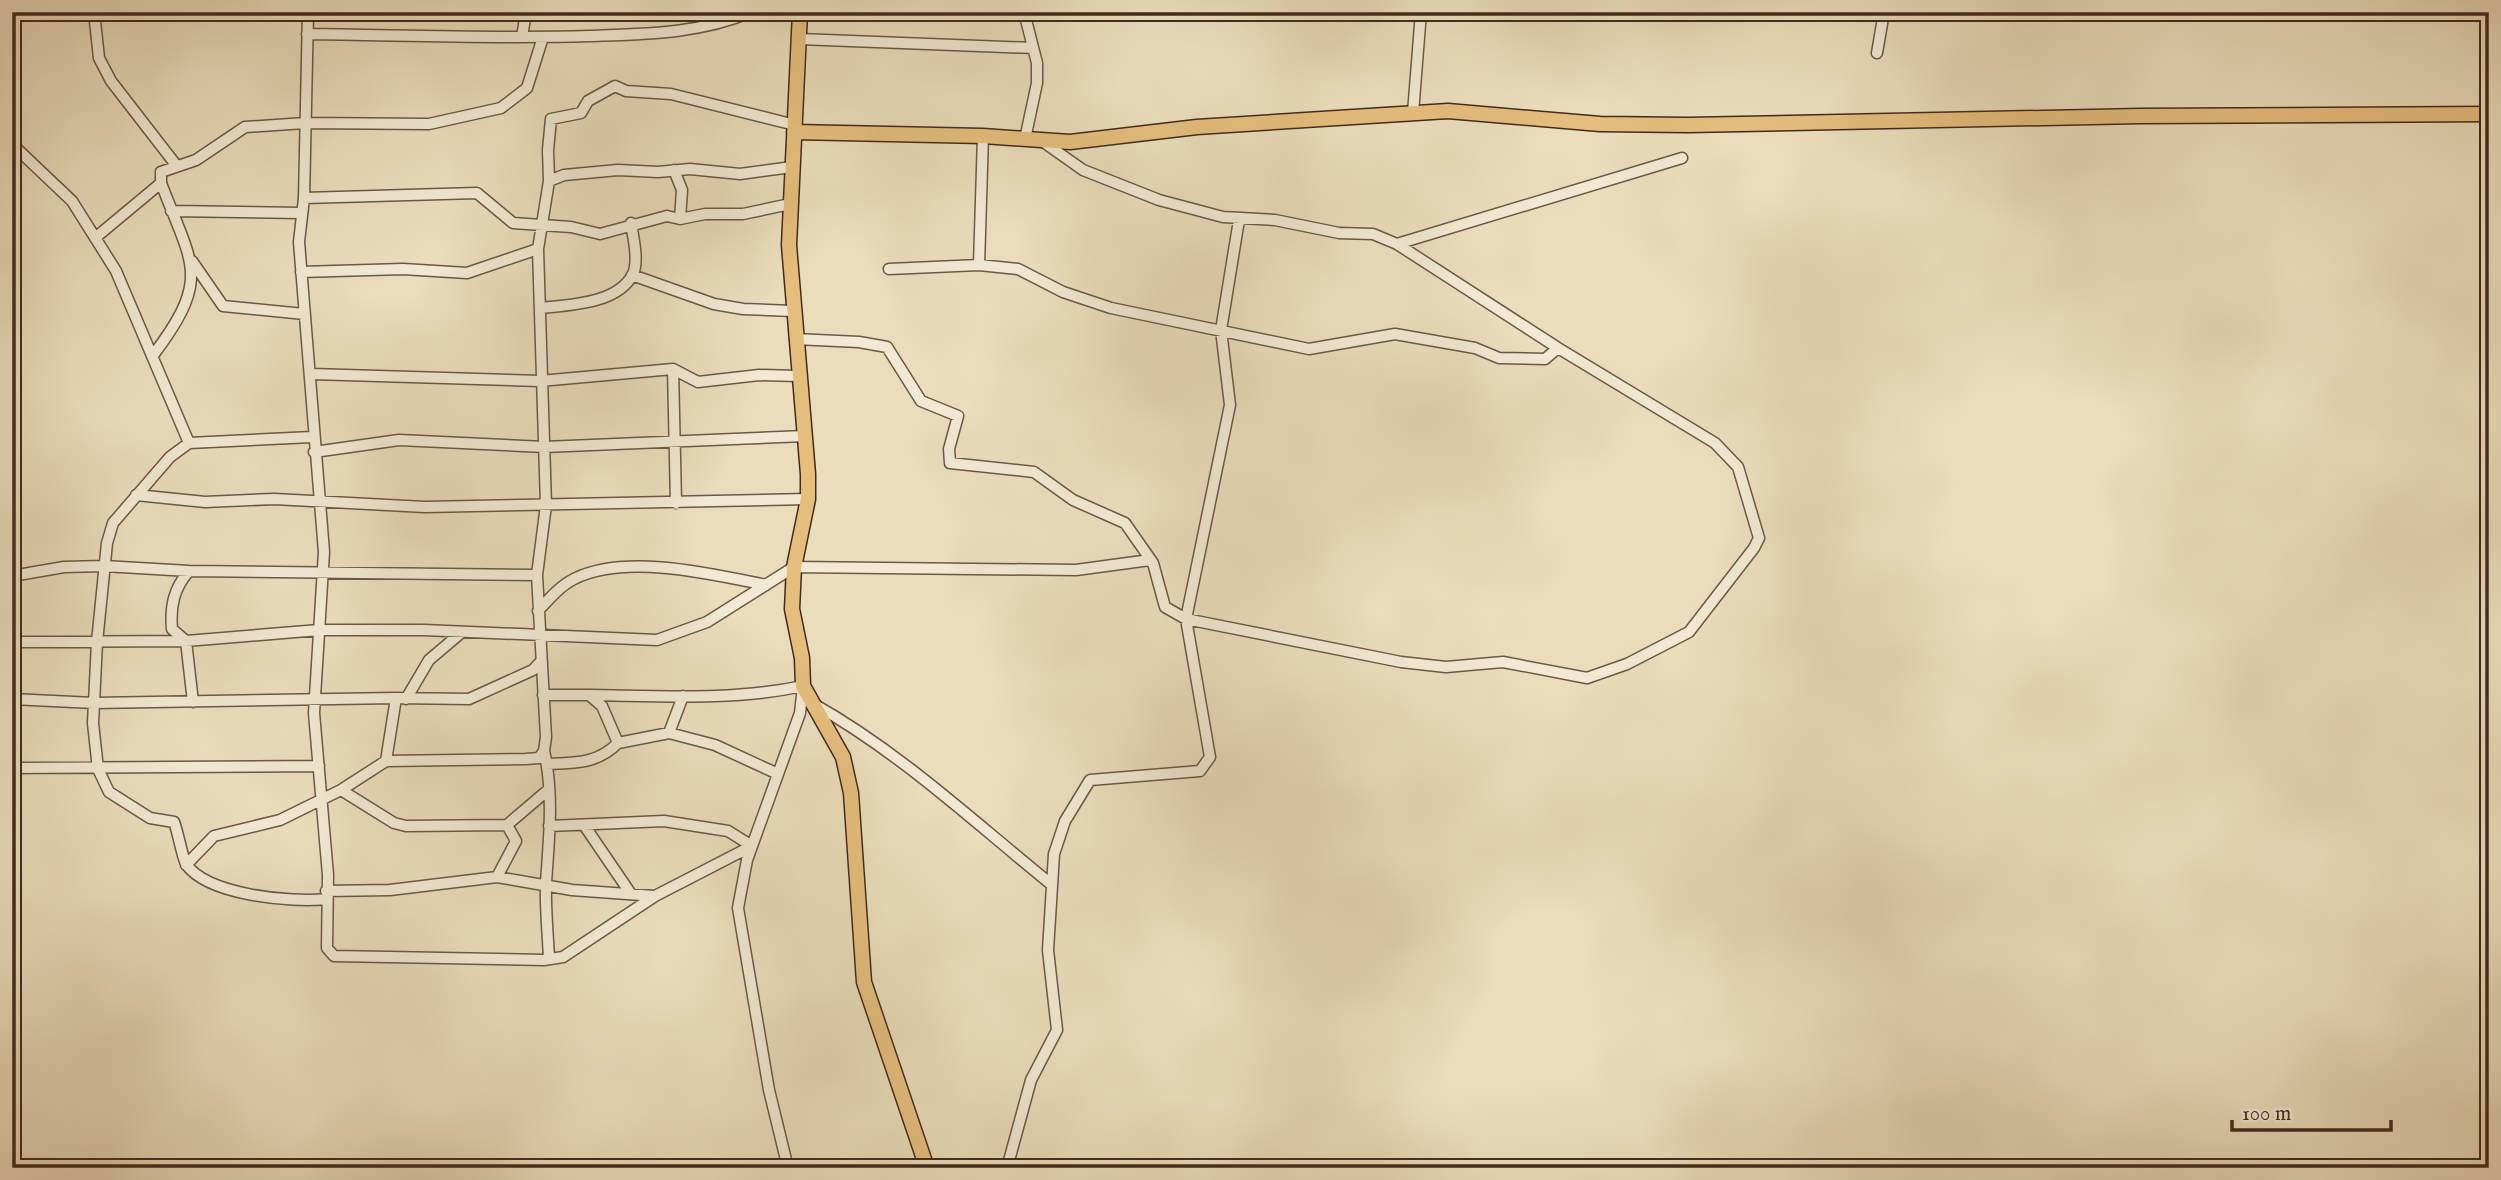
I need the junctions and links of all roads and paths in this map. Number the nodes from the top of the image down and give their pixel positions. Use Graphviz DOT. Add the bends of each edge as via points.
graph roads {
  1 [pos="94,12"];
  2 [pos="308,12"];
  3 [pos="526,12"];
  4 [pos="751,12"];
  5 [pos="800,12"];
  6 [pos="1024,12"];
  7 [pos="1421,12"];
  8 [pos="1884,12"];
  9 [pos="307,34"];
  10 [pos="522,37"];
  11 [pos="543,37"];
  12 [pos="799,38"];
  13 [pos="1033,48"];
  14 [pos="1877,53"];
  15 [pos="1413,113"];
  16 [pos="2489,114"];
  17 [pos="305,123"];
  18 [pos="794,129"];
  19 [pos="983,136"];
  20 [pos="1025,139"];
  21 [pos="1042,141"];
  22 [pos="12,144"];
  23 [pos="1682,158"];
  24 [pos="176,165"];
  25 [pos="792,167"];
  26 [pos="674,170"];
  27 [pos="549,181"];
  28 [pos="161,183"];
  29 [pos="304,198"];
  30 [pos="790,204"];
  31 [pos="171,211"];
  32 [pos="301,213"];
  33 [pos="680,219"];
  34 [pos="1239,220"];
  35 [pos="631,223"];
  36 [pos="542,226"];
  37 [pos="95,238"];
  38 [pos="1397,244"];
  39 [pos="538,249"];
  40 [pos="190,259"];
  41 [pos="979,265"];
  42 [pos="889,269"];
  43 [pos="300,272"];
  44 [pos="632,275"];
  45 [pos="541,307"];
  46 [pos="792,311"];
  47 [pos="304,314"];
  48 [pos="1221,330"];
  49 [pos="794,339"];
  50 [pos="1558,348"];
  51 [pos="154,354"];
  52 [pos="673,369"];
  53 [pos="312,374"];
  54 [pos="798,376"];
  55 [pos="540,381"];
  56 [pos="805,436"];
  57 [pos="312,437"];
  58 [pos="189,443"];
  59 [pos="674,443"];
  60 [pos="544,447"];
  61 [pos="314,452"];
  62 [pos="136,495"];
  63 [pos="808,499"];
  64 [pos="320,502"];
  65 [pos="676,503"];
  66 [pos="546,505"];
  67 [pos="1150,560"];
  68 [pos="104,566"];
  69 [pos="794,567"];
  70 [pos="323,570"];
  71 [pos="189,571"];
  72 [pos="537,575"];
  73 [pos="12,576"];
  74 [pos="766,585"];
  75 [pos="538,611"];
  76 [pos="1186,619"];
  77 [pos="319,630"];
  78 [pos="462,632"];
  79 [pos="540,636"];
  80 [pos="186,641"];
  81 [pos="12,642"];
  82 [pos="97,642"];
  83 [pos="541,661"];
  84 [pos="803,686"];
  85 [pos="543,695"];
  86 [pos="589,695"];
  87 [pos="683,696"];
  88 [pos="315,698"];
  89 [pos="12,699"];
  90 [pos="401,699"];
  91 [pos="193,702"];
  92 [pos="810,702"];
  93 [pos="94,703"];
  94 [pos="669,733"];
  95 [pos="618,743"];
  96 [pos="544,751"];
  97 [pos="386,761"];
  98 [pos="547,764"];
  99 [pos="319,766"];
  100 [pos="12,768"];
  101 [pos="98,769"];
  102 [pos="778,774"];
  103 [pos="341,790"];
  104 [pos="548,790"];
  105 [pos="323,799"];
  106 [pos="507,825"];
  107 [pos="584,825"];
  108 [pos="549,827"];
  109 [pos="752,846"];
  110 [pos="186,864"];
  111 [pos="497,877"];
  112 [pos="546,885"];
  113 [pos="1052,885"];
  114 [pos="631,894"];
  115 [pos="326,895"];
  116 [pos="655,896"];
  117 [pos="549,959"];
  118 [pos="788,1168"];
  119 [pos="927,1168"];
  120 [pos="1007,1168"];
  1 -- 24 [label="street" via="99,58 111,81"];
  2 -- 9 [label="street"];
  3 -- 10 [label="street"];
  4 -- 11 [label="street" via="670,33"];
  5 -- 12 [label="main road"];
  6 -- 13 [label="street"];
  7 -- 15 [label="street"];
  8 -- 14 [label="street"];
  9 -- 10 [label="street"];
  9 -- 17 [label="street"];
  10 -- 11 [label="street"];
  11 -- 17 [label="street" via="527,88 501,108 429,124"];
  12 -- 13 [label="street"];
  12 -- 18 [label="main road"];
  13 -- 20 [label="street" via="1037,83"];
  15 -- 16 [label="main road" via="1448,111 1600,124 1689,125"];
  15 -- 21 [label="main road"];
  17 -- 24 [label="street" via="245,127 196,160"];
  17 -- 29 [label="street"];
  18 -- 19 [label="main road"];
  18 -- 25 [label="main road"];
  18 -- 27 [label="street" via="671,94 615,86 588,101 581,113 551,119"];
  19 -- 20 [label="main road"];
  19 -- 41 [label="street"];
  20 -- 21 [label="main road"];
  21 -- 34 [label="street" via="1083,170 1127,190"];
  22 -- 37 [label="street" via="72,201"];
  23 -- 38 [label="street"];
  24 -- 28 [label="street" via="161,172"];
  25 -- 26 [label="street" via="740,174"];
  25 -- 30 [label="main road"];
  26 -- 27 [label="street" via="618,170 564,175"];
  26 -- 33 [label="street" via="682,190"];
  27 -- 36 [label="street"];
  28 -- 31 [label="street"];
  28 -- 37 [label="street"];
  29 -- 32 [label="street"];
  29 -- 36 [label="street" via="477,193 513,223"];
  30 -- 33 [label="street" via="743,214"];
  30 -- 46 [label="main road"];
  31 -- 32 [label="street"];
  31 -- 40 [label="street"];
  32 -- 43 [label="street"];
  33 -- 35 [label="street" via="667,216"];
  34 -- 38 [label="street" via="1275,220 1339,233 1373,234"];
  34 -- 48 [label="street"];
  35 -- 36 [label="street" via="600,234"];
  35 -- 44 [label="street"];
  36 -- 39 [label="street"];
  37 -- 51 [label="street" via="116,271"];
  38 -- 50 [label="street"];
  39 -- 43 [label="street" via="467,273 420,269"];
  39 -- 45 [label="street"];
  40 -- 47 [label="street" via="223,306"];
  40 -- 51 [label="street" via="186,305"];
  41 -- 42 [label="street"];
  41 -- 48 [label="street" via="1018,269 1063,292 1111,308"];
  43 -- 47 [label="street"];
  44 -- 45 [label="street" via="606,296 589,302"];
  44 -- 46 [label="street" via="714,304"];
  45 -- 55 [label="street"];
  46 -- 49 [label="main road"];
  47 -- 53 [label="street"];
  48 -- 50 [label="street" via="1310,349 1395,334 1475,348 1499,358 1545,359"];
  48 -- 76 [label="street" via="1230,405"];
  49 -- 54 [label="main road"];
  49 -- 67 [label="street" via="887,347 921,401 958,416 948,449 950,463 1034,472 1073,500 1125,523"];
  50 -- 76 [label="street" via="1715,443 1738,467 1759,538 1689,632 1627,664 1587,678 1503,662 1446,667 1401,662"];
  51 -- 58 [label="street"];
  52 -- 54 [label="street" via="698,382"];
  52 -- 55 [label="street"];
  52 -- 59 [label="street"];
  53 -- 55 [label="street"];
  53 -- 57 [label="street"];
  54 -- 56 [label="main road"];
  55 -- 60 [label="street"];
  56 -- 59 [label="street"];
  56 -- 63 [label="main road"];
  57 -- 58 [label="street"];
  57 -- 61 [label="street"];
  58 -- 62 [label="street"];
  59 -- 60 [label="street"];
  59 -- 65 [label="street"];
  60 -- 61 [label="street" via="399,440"];
  60 -- 66 [label="street"];
  61 -- 64 [label="street"];
  62 -- 64 [label="street" via="228,503"];
  62 -- 68 [label="street" via="113,523"];
  63 -- 65 [label="street"];
  63 -- 69 [label="main road"];
  64 -- 66 [label="street" via="425,507"];
  64 -- 70 [label="street"];
  65 -- 66 [label="street"];
  66 -- 72 [label="street"];
  67 -- 69 [label="street" via="1076,570"];
  67 -- 76 [label="street" via="1165,607"];
  68 -- 71 [label="street"];
  68 -- 73 [label="street"];
  68 -- 82 [label="street"];
  69 -- 74 [label="street"];
  69 -- 84 [label="main road" via="792,609"];
  70 -- 71 [label="street"];
  70 -- 72 [label="street"];
  70 -- 77 [label="street"];
  71 -- 80 [label="street" via="178,584 170,611 172,629"];
  72 -- 75 [label="street"];
  74 -- 75 [label="street" via="697,572 607,569 564,585"];
  74 -- 79 [label="street" via="707,622 657,640"];
  75 -- 79 [label="street"];
  76 -- 113 [label="street" via="1210,757 1200,771 1090,780 1065,821 1054,854"];
  77 -- 78 [label="street"];
  77 -- 80 [label="street"];
  77 -- 88 [label="street"];
  78 -- 79 [label="street"];
  78 -- 90 [label="street" via="429,660"];
  79 -- 83 [label="street"];
  80 -- 82 [label="street"];
  80 -- 91 [label="street"];
  81 -- 82 [label="street"];
  82 -- 93 [label="street"];
  83 -- 85 [label="street"];
  83 -- 90 [label="street" via="533,670 469,699"];
  84 -- 87 [label="street" via="765,694"];
  84 -- 92 [label="main road"];
  84 -- 102 [label="street" via="800,713"];
  85 -- 86 [label="street"];
  85 -- 96 [label="street"];
  86 -- 87 [label="street"];
  86 -- 95 [label="street" via="602,706"];
  87 -- 94 [label="street"];
  88 -- 90 [label="street"];
  88 -- 91 [label="street"];
  88 -- 99 [label="street"];
  89 -- 93 [label="street"];
  90 -- 97 [label="street"];
  91 -- 93 [label="street"];
  92 -- 113 [label="street" via="912,769"];
  92 -- 119 [label="main road" via="843,757 851,793 864,982"];
  93 -- 101 [label="street"];
  94 -- 95 [label="street"];
  94 -- 102 [label="street" via="715,745"];
  95 -- 98 [label="street" via="605,756 587,762"];
  96 -- 97 [label="street" via="538,758"];
  96 -- 98 [label="street"];
  97 -- 103 [label="street"];
  98 -- 104 [label="street"];
  99 -- 101 [label="street"];
  99 -- 105 [label="street"];
  100 -- 101 [label="street"];
  101 -- 110 [label="street" via="109,792 149,818 174,822"];
  102 -- 109 [label="street"];
  103 -- 105 [label="street"];
  103 -- 106 [label="street" via="406,826"];
  104 -- 106 [label="street"];
  104 -- 108 [label="street"];
  105 -- 110 [label="street" via="280,820 214,836"];
  105 -- 115 [label="street"];
  106 -- 111 [label="street" via="516,841"];
  107 -- 108 [label="street"];
  107 -- 109 [label="street" via="664,821 728,831"];
  107 -- 114 [label="street"];
  108 -- 112 [label="street"];
  109 -- 116 [label="street"];
  109 -- 118 [label="street" via="738,908 769,1090"];
  110 -- 115 [label="street" via="240,894"];
  111 -- 112 [label="street"];
  111 -- 115 [label="street"];
  112 -- 114 [label="street"];
  112 -- 117 [label="street"];
  113 -- 120 [label="street" via="1048,950 1057,1030 1031,1080"];
  114 -- 116 [label="street"];
  115 -- 117 [label="street" via="327,948 334,957"];
  116 -- 117 [label="street" via="563,957"];
}
